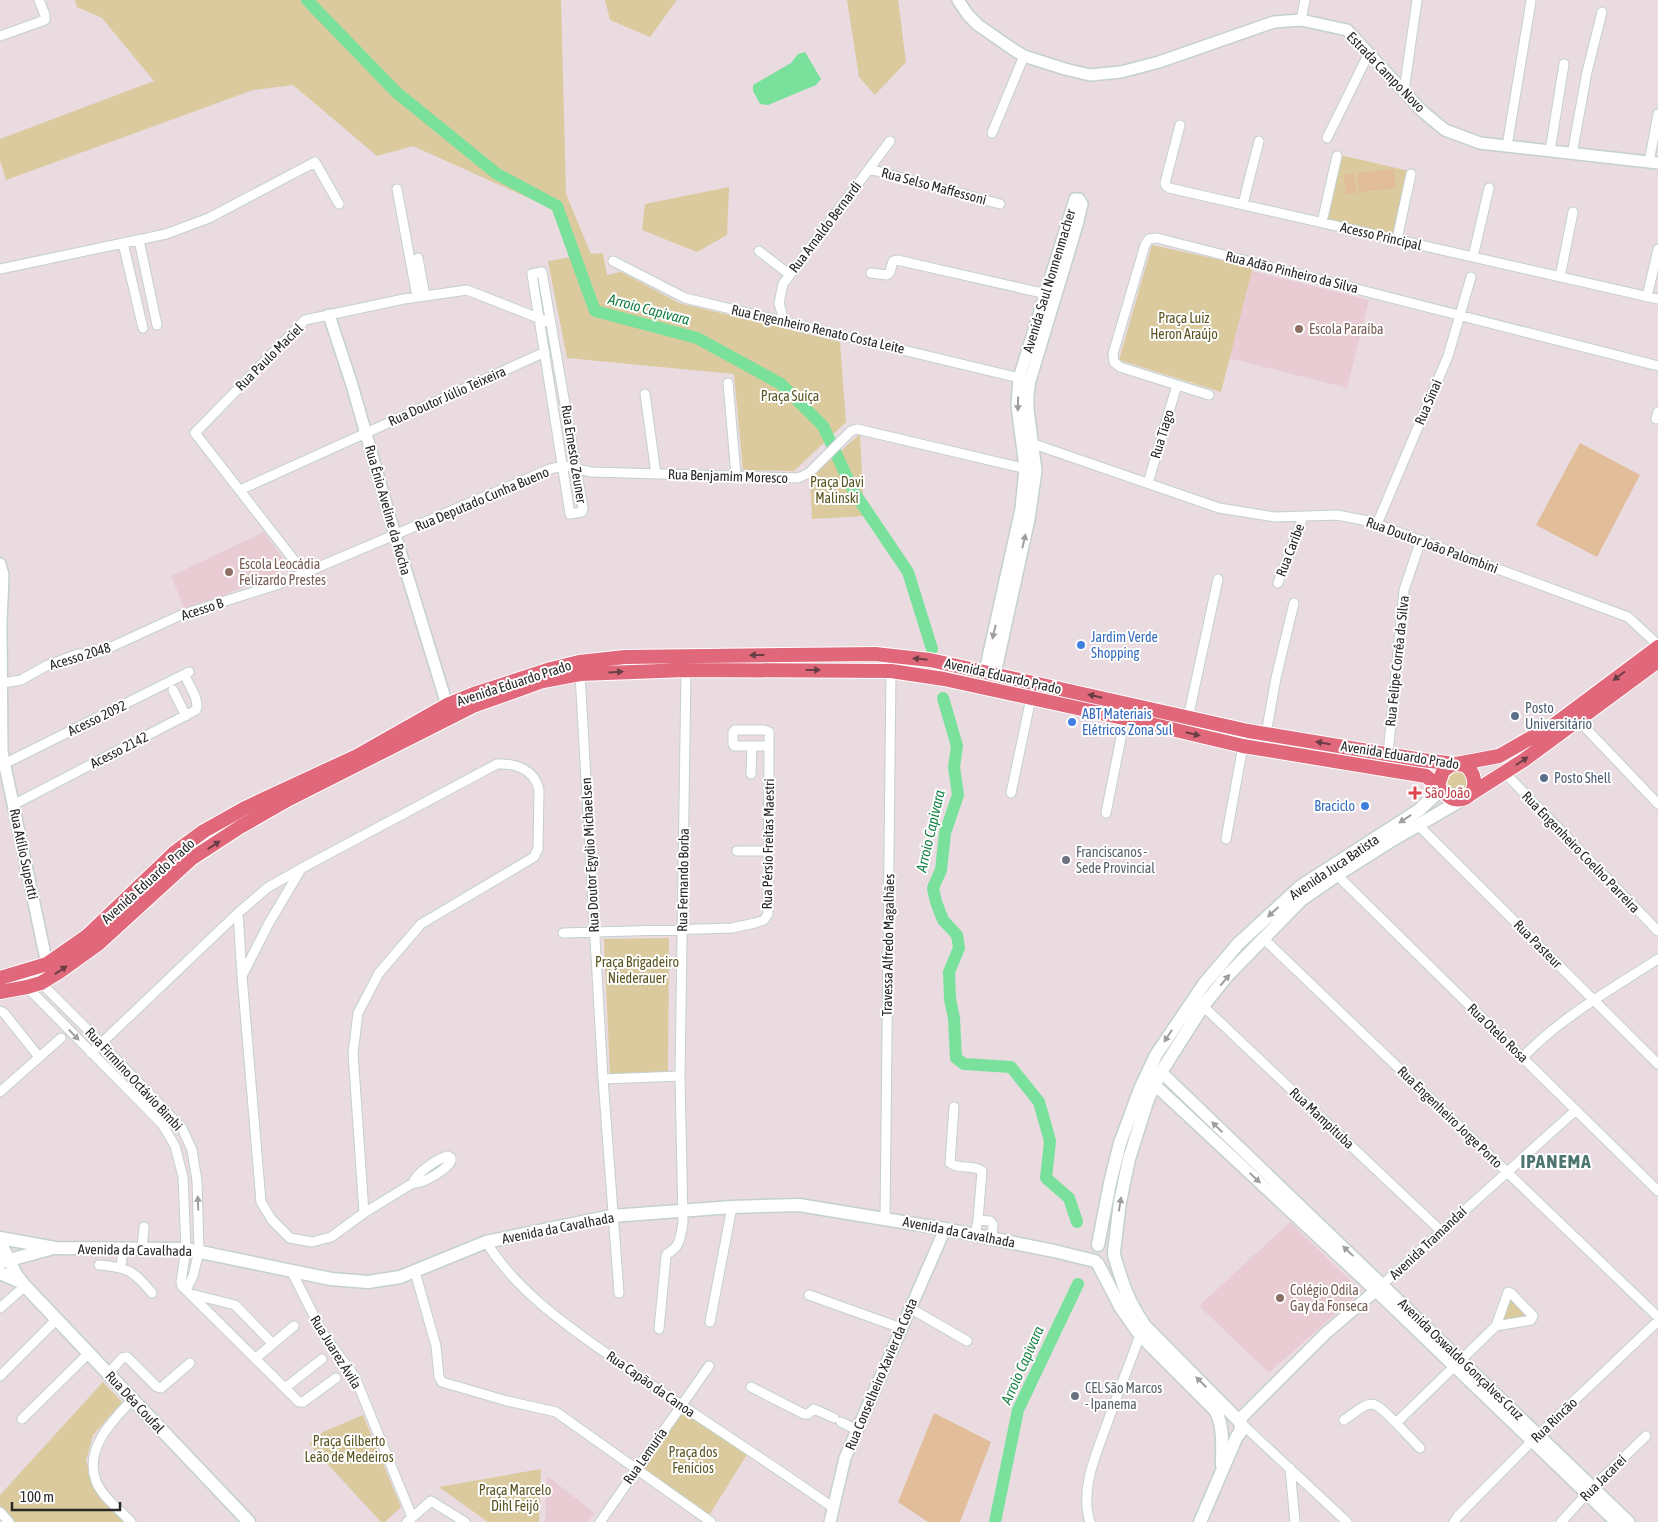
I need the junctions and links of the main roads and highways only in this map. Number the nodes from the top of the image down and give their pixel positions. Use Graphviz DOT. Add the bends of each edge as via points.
graph roads {
  1 [pos="1658,646"];
  2 [pos="1658,661"];
  3 [pos="990,672"];
  4 [pos="1001,692"];
  5 [pos="449,711"];
  6 [pos="1164,713"];
  7 [pos="1146,723"];
  8 [pos="1456,764"];
  9 [pos="1438,785"];
  10 [pos="1467,797"];
  11 [pos="245,808"];
  12 [pos="252,820"];
  13 [pos="185,845"];
  14 [pos="194,858"];
  15 [pos="0,978"];
  16 [pos="0,992"];
  17 [pos="0,1238"];
  18 [pos="0,1242"];
  19 [pos="55,1248"];
  20 [pos="30,1253"];
  21 [pos="1096,1254"];
  22 [pos="1114,1254"];
  23 [pos="4,1261"];
  24 [pos="0,1273"];
  25 [pos="21,1281"];
  26 [pos="1238,1426"];
  27 [pos="1221,1429"];
  28 [pos="1222,1469"];
  29 [pos="249,1522"];
  30 [pos="1200,1522"];
  1 -- 8 [label="main road, one-way" via="1536,736 1499,756"];
  10 -- 2 [label="main road, Avenida Juca Batista, one-way"];
  3 -- 4 [label="main road" via="990,682"];
  3 -- 5 [label="main road, Avenida Eduardo Prado, one-way" via="930,660 875,654 625,657 551,669 474,694"];
  6 -- 3 [label="main road, Avenida Eduardo Prado, one-way"];
  5 -- 4 [label="main road, Avenida Eduardo Prado, one-way" via="473,706 543,681 580,674 686,670 891,671"];
  4 -- 7 [label="main road, Avenida Eduardo Prado"];
  5 -- 11 [label="main road, Avenida Eduardo Prado"];
  5 -- 12 [label="main road, Avenida Eduardo Prado" via="423,731"];
  6 -- 7 [label="main road" via="1158,721"];
  8 -- 6 [label="main road, Avenida Eduardo Prado, one-way" via="1266,734"];
  7 -- 9 [label="main road, Avenida Eduardo Prado, one-way" via="1243,746 1426,776"];
  8 -- 9 [label="main road, Avenida Juca Batista" via="1446,768"];
  8 -- 10 [label="main road, Avenida Eduardo Prado" via="1465,765 1475,779 1474,789"];
  9 -- 10 [label="main road, Avenida Eduardo Prado" via="1451,798"];
  9 -- 21 [label="main road, Avenida Juca Batista, one-way" via="1434,796 1420,810 1301,886 1238,944 1204,984 1156,1055 1140,1089 1120,1143"];
  22 -- 10 [label="main road, Avenida Juca Batista, one-way" via="1129,1159 1148,1099 1161,1072 1203,1006 1301,900"];
  11 -- 12 [label="main road"];
  11 -- 13 [label="main road, Avenida Eduardo Prado"];
  14 -- 12 [label="main road, Avenida Eduardo Prado, one-way"];
  13 -- 14 [label="main road"];
  13 -- 15 [label="main road, Avenida Eduardo Prado" via="87,936 47,964"];
  16 -- 14 [label="main road, Avenida Eduardo Prado, one-way" via="41,982 98,944"];
  17 -- 19 [label="main road, Avenida da Cavalhada"];
  18 -- 23 [label="main road, Rua Déa Coufal"];
  19 -- 20 [label="main road, Avenida da Cavalhada"];
  19 -- 21 [label="main road, Avenida da Cavalhada" via="199,1251 292,1272 368,1282 400,1277 486,1242 612,1216 799,1205 1067,1254"];
  20 -- 23 [label="main road, Avenida da Cavalhada"];
  20 -- 25 [label="main road" via="23,1261"];
  21 -- 22 [label="main road" via="1102,1243 1110,1245"];
  21 -- 22 [label="main road" via="1102,1265 1110,1263"];
  21 -- 27 [label="main road" via="1121,1308 1140,1335 1215,1410"];
  26 -- 22 [label="main road, one-way" via="1132,1308"];
  23 -- 25 [label="main road, Rua Déa Coufal"];
  24 -- 25 [label="main road, Rua Déa Coufal"];
  25 -- 29 [label="main road, Rua Déa Coufal"];
  26 -- 27 [label="main road" via="1226,1418"];
  26 -- 27 [label="main road" via="1229,1438"];
  26 -- 28 [label="main road, Avenida Tramandaí"];
  27 -- 28 [label="main road, Avenida Tramandaí"];
  28 -- 30 [label="main road, Avenida Tramandaí"];
}
